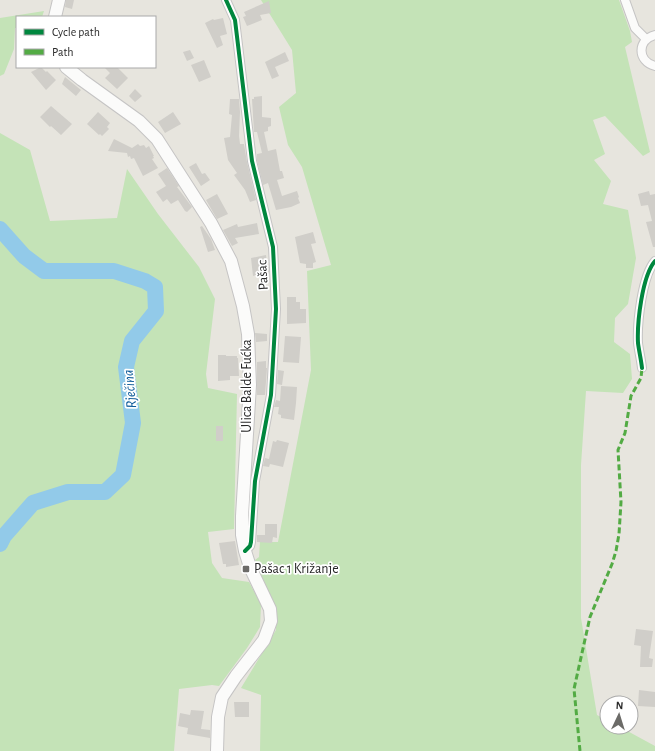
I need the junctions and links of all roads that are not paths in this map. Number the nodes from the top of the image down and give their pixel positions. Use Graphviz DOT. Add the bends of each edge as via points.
graph roads {
  1 [pos="60,0"];
  2 [pos="226,0"];
  3 [pos="625,0"];
  4 [pos="55,16"];
  5 [pos="655,35"];
  6 [pos="646,39"];
  7 [pos="655,66"];
  8 [pos="67,68"];
  9 [pos="655,261"];
  10 [pos="642,368"];
  11 [pos="245,551"];
  12 [pos="217,751"];
  1 -- 4 [label="main road"];
  2 -- 11 [label="street, Pašac" via="235,20 252,161 273,247 276,309 271,395 255,482 251,545"];
  3 -- 6 [label="street" via="635,28"];
  5 -- 6 [label="street"];
  6 -- 7 [label="street" via="641,48 643,57"];
  8 -- 11 [label="main road, Ulica Balde Fućka" via="139,121 157,139 211,223 230,261 248,334 250,385 242,521"];
  9 -- 10 [label="street" via="648,272 639,320 638,344"];
  11 -- 12 [label="main road, Ulica Balde Fućka" via="270,609 271,621 264,640 222,697 218,717"];
}
